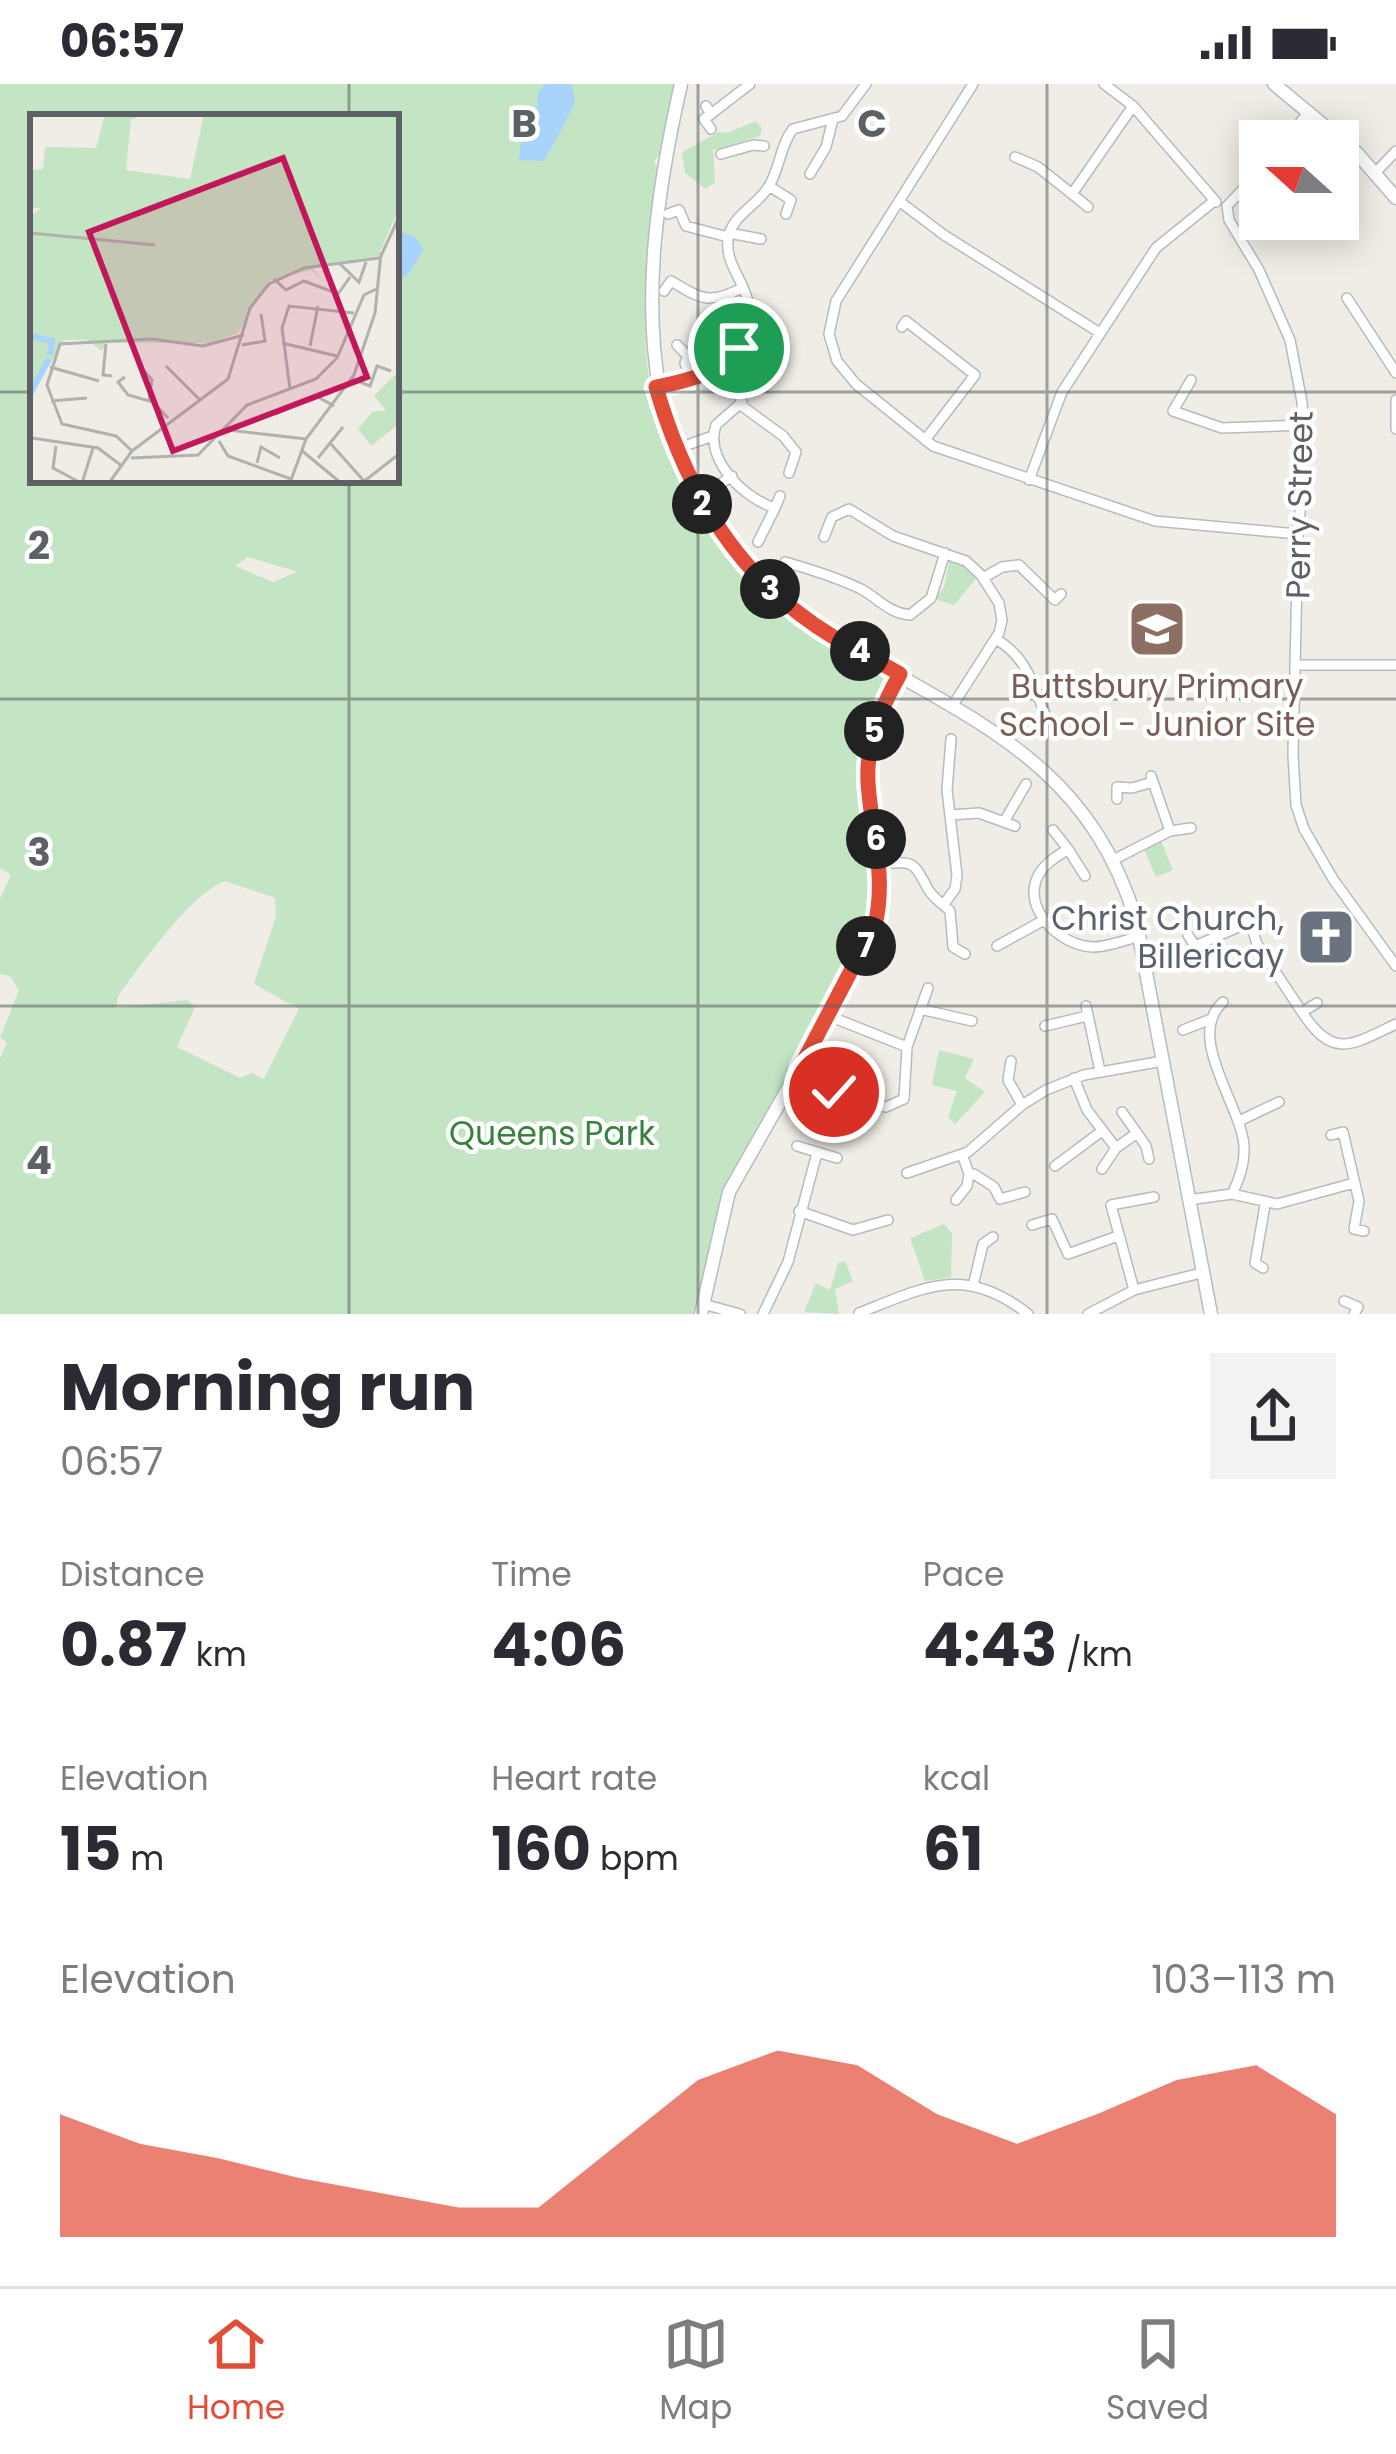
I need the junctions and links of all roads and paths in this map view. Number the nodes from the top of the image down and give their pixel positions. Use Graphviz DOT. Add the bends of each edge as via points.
graph roads {
  1 [pos="681,84"];
  2 [pos="866,84"];
  3 [pos="974,84"];
  4 [pos="1104,84"];
  5 [pos="1274,84"];
  6 [pos="746,85"];
  7 [pos="1133,106"];
  8 [pos="1307,114"];
  9 [pos="833,119"];
  10 [pos="1302,120"];
  11 [pos="711,129"];
  12 [pos="764,146"];
  13 [pos="1396,151"];
  14 [pos="721,154"];
  15 [pos="1015,158"];
  16 [pos="1376,172"];
  17 [pos="810,174"];
  18 [pos="769,186"];
  19 [pos="1239,193"];
  20 [pos="1072,194"];
  21 [pos="677,198"];
  22 [pos="1396,198"];
  23 [pos="899,201"];
  24 [pos="1214,201"];
  25 [pos="1227,206"];
  26 [pos="1088,208"];
  27 [pos="786,214"];
  28 [pos="729,235"];
  29 [pos="761,239"];
  30 [pos="666,282"];
  31 [pos="742,288"];
  32 [pos="1347,298"];
  33 [pos="906,321"];
  34 [pos="1100,333"];
  35 [pos="677,345"];
  36 [pos="723,366"];
  37 [pos="1396,373"];
  38 [pos="691,379"];
  39 [pos="1191,380"];
  40 [pos="656,387"];
  41 [pos="1396,400"];
  42 [pos="742,406"];
  43 [pos="1304,425"];
  44 [pos="1396,429"];
  45 [pos="713,436"];
  46 [pos="925,440"];
  47 [pos="690,444"];
  48 [pos="789,473"];
  49 [pos="732,476"];
  50 [pos="1029,480"];
  51 [pos="711,490"];
  52 [pos="780,496"];
  53 [pos="775,508"];
  54 [pos="1298,534"];
  55 [pos="824,537"];
  56 [pos="758,542"];
  57 [pos="945,553"];
  58 [pos="785,562"];
  59 [pos="983,578"];
  60 [pos="839,582"];
  61 [pos="832,596"];
  62 [pos="1067,608"];
  63 [pos="996,639"];
  64 [pos="1295,665"];
  65 [pos="1396,665"];
  66 [pos="900,674"];
  67 [pos="953,705"];
  68 [pos="1047,718"];
  69 [pos="951,739"];
  70 [pos="1026,784"];
  71 [pos="1117,799"];
  72 [pos="950,815"];
  73 [pos="1190,828"];
  74 [pos="1053,830"];
  75 [pos="1170,831"];
  76 [pos="1069,849"];
  77 [pos="1113,860"];
  78 [pos="880,864"];
  79 [pos="1085,876"];
  80 [pos="944,904"];
  81 [pos="1263,917"];
  82 [pos="1044,920"];
  83 [pos="1250,922"];
  84 [pos="1188,935"];
  85 [pos="1140,936"];
  86 [pos="997,946"];
  87 [pos="965,953"];
  88 [pos="1395,964"];
  89 [pos="928,988"];
  90 [pos="1223,1002"];
  91 [pos="1317,1003"];
  92 [pos="920,1009"];
  93 [pos="1302,1012"];
  94 [pos="829,1016"];
  95 [pos="1211,1019"];
  96 [pos="972,1022"];
  97 [pos="1396,1024"];
  98 [pos="1045,1026"];
  99 [pos="1183,1030"];
  100 [pos="907,1046"];
  101 [pos="1011,1061"];
  102 [pos="1163,1061"];
  103 [pos="800,1068"];
  104 [pos="1100,1071"];
  105 [pos="1074,1078"];
  106 [pos="842,1084"];
  107 [pos="1279,1102"];
  108 [pos="1022,1105"];
  109 [pos="864,1109"];
  110 [pos="1122,1112"];
  111 [pos="1239,1121"];
  112 [pos="1102,1131"];
  113 [pos="1137,1133"];
  114 [pos="1331,1136"];
  115 [pos="796,1146"];
  116 [pos="1115,1148"];
  117 [pos="817,1153"];
  118 [pos="962,1154"];
  119 [pos="837,1158"];
  120 [pos="1149,1159"];
  121 [pos="1054,1166"];
  122 [pos="1102,1169"];
  123 [pos="907,1173"];
  124 [pos="969,1174"];
  125 [pos="1354,1183"];
  126 [pos="1025,1192"];
  127 [pos="1232,1194"];
  128 [pos="1154,1197"];
  129 [pos="956,1200"];
  130 [pos="1188,1200"];
  131 [pos="1265,1205"];
  132 [pos="799,1211"];
  133 [pos="888,1220"];
  134 [pos="1032,1225"];
  135 [pos="1356,1231"];
  136 [pos="1118,1236"];
  137 [pos="993,1237"];
  138 [pos="1255,1262"];
  139 [pos="1201,1273"];
  140 [pos="973,1286"];
  141 [pos="1135,1290"];
  142 [pos="1345,1300"];
  143 [pos="702,1309"];
  144 [pos="1014,1309"];
  145 [pos="1101,1310"];
  146 [pos="874,1311"];
  147 [pos="860,1313"];
  148 [pos="740,1314"];
  149 [pos="763,1314"];
  150 [pos="1028,1314"];
  151 [pos="1088,1314"];
  152 [pos="1211,1314"];
  153 [pos="1354,1314"];
  1 -- 40 [label="street" via="652,266"];
  2 -- 9 [label="street"];
  3 -- 23 [label="street"];
  4 -- 7 [label="street"];
  5 -- 8 [label="street"];
  6 -- 11 [label="street" via="709,110"];
  7 -- 20 [label="street"];
  7 -- 24 [label="street"];
  8 -- 10 [label="street"];
  8 -- 16 [label="street"];
  9 -- 17 [label="street"];
  9 -- 18 [label="street" via="793,129"];
  12 -- 14 [label="street"];
  13 -- 16 [label="street"];
  15 -- 20 [label="street"];
  16 -- 22 [label="street"];
  18 -- 27 [label="street" via="794,197"];
  18 -- 28 [label="street"];
  19 -- 25 [label="street"];
  20 -- 26 [label="street"];
  21 -- 28 [label="street" via="673,212 686,226"];
  23 -- 34 [label="street"];
  23 -- 46 [label="street" via="836,301 829,334 844,372"];
  24 -- 25 [label="street"];
  24 -- 34 [label="street" via="1156,248"];
  25 -- 43 [label="street, Perry Street" via="1290,340"];
  28 -- 29 [label="street"];
  28 -- 31 [label="street"];
  30 -- 31 [label="street" via="706,300"];
  31 -- 36 [label="street" via="748,320"];
  32 -- 37 [label="street"];
  33 -- 46 [label="street" via="975,375"];
  34 -- 50 [label="street" via="1052,414"];
  35 -- 38 [label="street"];
  36 -- 38 [label="street"];
  36 -- 42 [label="street"];
  38 -- 40 [label="street"];
  39 -- 43 [label="street" via="1171,415 1222,428"];
  40 -- 66 [label="street" via="687,476 738,556 794,610"];
  41 -- 44 [label="street"];
  42 -- 45 [label="street"];
  42 -- 48 [label="street" via="801,448"];
  43 -- 54 [label="street, Perry Street"];
  45 -- 47 [label="street"];
  45 -- 49 [label="street"];
  46 -- 50 [label="street"];
  49 -- 51 [label="street"];
  49 -- 53 [label="street" via="747,496"];
  50 -- 54 [label="street" via="1155,521"];
  52 -- 53 [label="street"];
  53 -- 56 [label="street"];
  54 -- 64 [label="street, Perry Street"];
  55 -- 57 [label="street" via="842,510"];
  57 -- 59 [label="street"];
  57 -- 60 [label="street" via="931,598 910,615"];
  58 -- 60 [label="street"];
  59 -- 62 [label="street" via="1019,566"];
  59 -- 63 [label="street" via="1002,611"];
  60 -- 61 [label="street"];
  63 -- 67 [label="street"];
  63 -- 68 [label="street" via="1017,652"];
  64 -- 65 [label="street"];
  64 -- 88 [label="street, Perry Street" via="1293,781 1304,829"];
  66 -- 67 [label="street"];
  66 -- 78 [label="street" via="868,759"];
  67 -- 77 [label="street" via="1050,776"];
  69 -- 72 [label="street"];
  70 -- 72 [label="street" via="1010,824 979,813"];
  71 -- 75 [label="street" via="1117,787 1152,779"];
  72 -- 80 [label="street" via="957,875"];
  73 -- 75 [label="street"];
  74 -- 76 [label="street"];
  75 -- 77 [label="street"];
  76 -- 79 [label="street"];
  76 -- 82 [label="street" via="1035,883"];
  77 -- 85 [label="street"];
  78 -- 80 [label="street" via="917,868"];
  78 -- 94 [label="street" via="875,925"];
  80 -- 87 [label="street" via="953,946"];
  81 -- 83 [label="street"];
  82 -- 85 [label="street" via="1086,946"];
  82 -- 86 [label="street"];
  83 -- 84 [label="street" via="1190,950"];
  83 -- 93 [label="street"];
  85 -- 102 [label="street"];
  89 -- 92 [label="street"];
  90 -- 95 [label="street"];
  91 -- 93 [label="street"];
  92 -- 96 [label="street"];
  92 -- 100 [label="street"];
  93 -- 97 [label="street" via="1320,1037 1340,1046"];
  94 -- 100 [label="street"];
  94 -- 103 [label="street"];
  95 -- 99 [label="street"];
  95 -- 111 [label="street" via="1215,1067"];
  98 -- 104 [label="street" via="1086,1011"];
  100 -- 109 [label="street" via="904,1099"];
  101 -- 108 [label="street" via="1003,1072"];
  102 -- 104 [label="street"];
  102 -- 130 [label="street"];
  103 -- 106 [label="street" via="834,1092"];
  103 -- 143 [label="street" via="729,1192"];
  104 -- 105 [label="street"];
  105 -- 108 [label="street"];
  105 -- 112 [label="street"];
  107 -- 111 [label="street"];
  108 -- 118 [label="street"];
  110 -- 113 [label="street"];
  111 -- 127 [label="street" via="1244,1154"];
  112 -- 116 [label="street"];
  112 -- 121 [label="street"];
  113 -- 116 [label="street"];
  113 -- 120 [label="street"];
  114 -- 125 [label="street" via="1343,1132"];
  115 -- 117 [label="street"];
  116 -- 122 [label="street"];
  117 -- 119 [label="street"];
  117 -- 132 [label="street"];
  118 -- 123 [label="street"];
  118 -- 124 [label="street"];
  124 -- 126 [label="street" via="994,1186 1000,1199"];
  124 -- 129 [label="street"];
  125 -- 131 [label="street"];
  125 -- 135 [label="street"];
  127 -- 130 [label="street"];
  127 -- 131 [label="street"];
  128 -- 136 [label="street" via="1112,1204"];
  130 -- 139 [label="street"];
  131 -- 138 [label="street"];
  132 -- 133 [label="street" via="853,1230"];
  132 -- 149 [label="street" via="788,1262"];
  134 -- 136 [label="street" via="1052,1220 1068,1253"];
  136 -- 141 [label="street"];
  137 -- 140 [label="street" via="983,1244"];
  139 -- 141 [label="street"];
  139 -- 152 [label="street"];
  140 -- 144 [label="street"];
  140 -- 146 [label="street" via="926,1286"];
  141 -- 145 [label="street"];
  142 -- 153 [label="street" via="1358,1307"];
  143 -- 148 [label="street"];
  144 -- 150 [label="street"];
  145 -- 151 [label="street"];
  146 -- 147 [label="street"];
}
